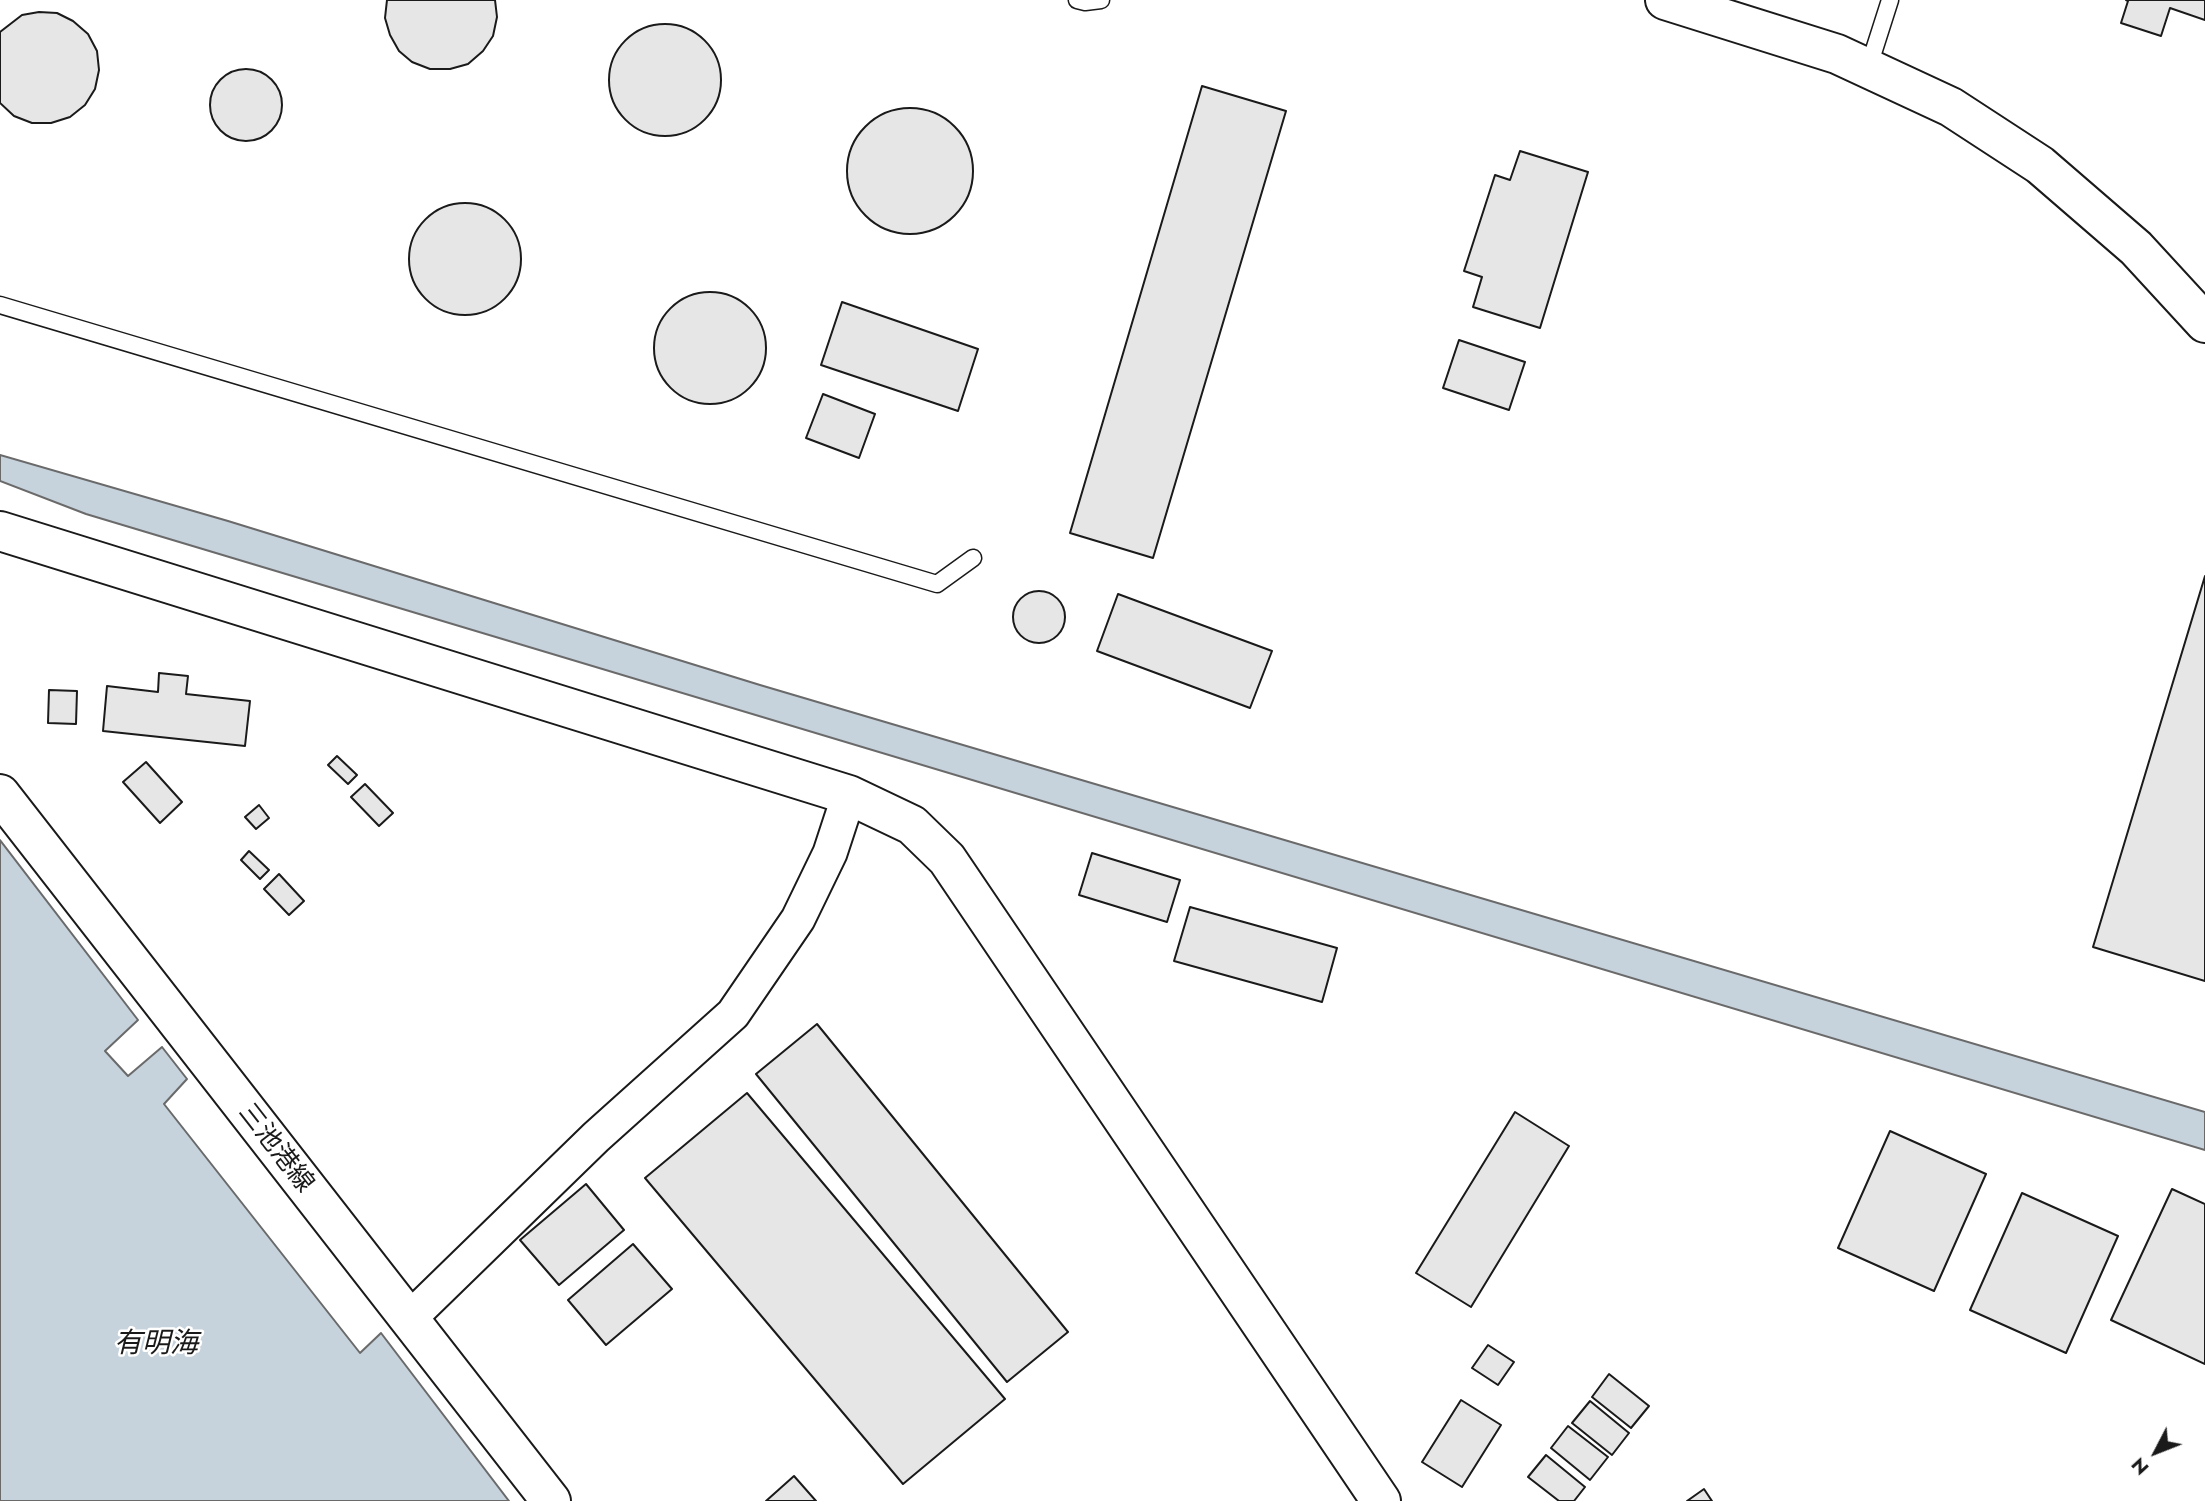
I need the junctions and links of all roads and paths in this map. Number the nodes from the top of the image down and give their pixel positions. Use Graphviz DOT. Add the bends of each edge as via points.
graph roads {
  1 [pos="1077,0"];
  2 [pos="1101,0"];
  3 [pos="1665,0"];
  4 [pos="1890,0"];
  5 [pos="1868,69"];
  6 [pos="0,305"];
  7 [pos="2205,323"];
  8 [pos="0,531"];
  9 [pos="973,558"];
  10 [pos="0,794"];
  11 [pos="849,795"];
  12 [pos="408,1320"];
  13 [pos="1370,1498"];
  14 [pos="551,1501"];
  1 -- 2 [label="lane"];
  3 -- 5 [label="street" via="1837,54"];
  4 -- 5 [label="lane"];
  5 -- 7 [label="street" via="1951,107 2040,165 2136,248"];
  6 -- 9 [label="lane" via="937,584"];
  8 -- 11 [label="street"];
  10 -- 12 [label="street, 三池港線"];
  11 -- 12 [label="street" via="830,853 798,919 733,1014 596,1137"];
  11 -- 13 [label="street" via="912,825 947,859"];
  12 -- 14 [label="street, 三池港線"];
}
